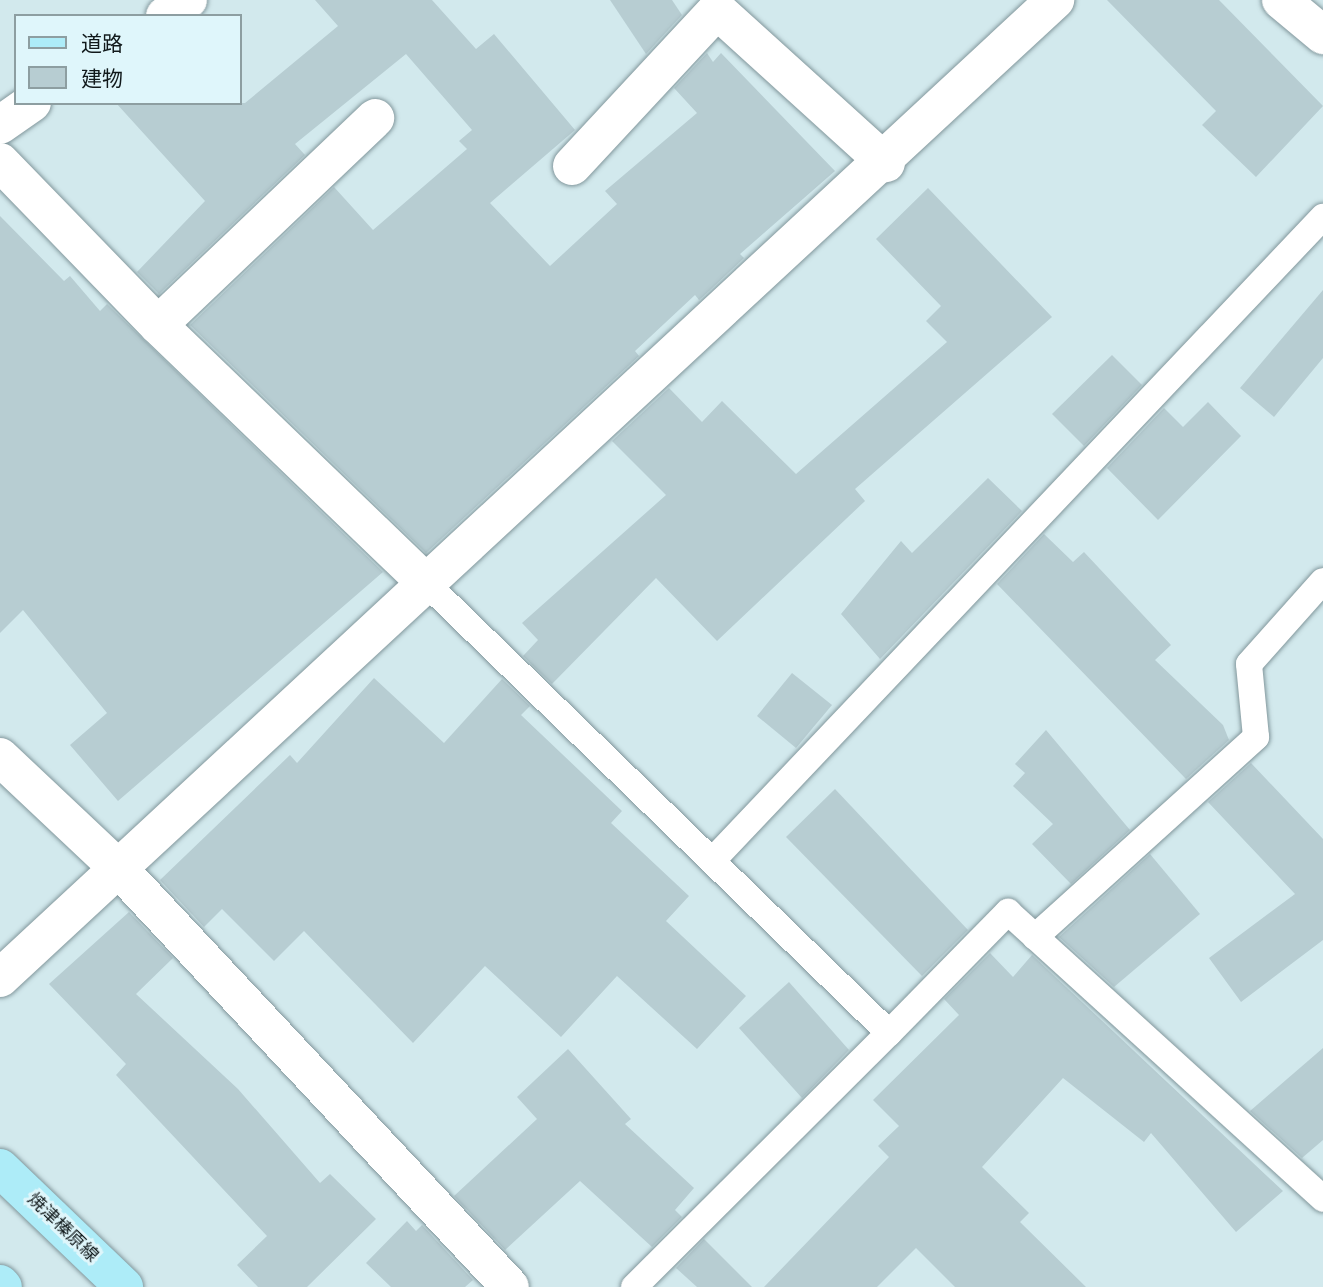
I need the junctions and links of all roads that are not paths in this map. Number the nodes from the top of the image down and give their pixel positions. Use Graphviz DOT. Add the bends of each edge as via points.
graph roads {
  1 [pos="188,0"];
  2 [pos="1055,0"];
  3 [pos="1281,0"];
  4 [pos="168,14"];
  5 [pos="1323,35"];
  6 [pos="29,105"];
  7 [pos="375,118"];
  8 [pos="0,125"];
  9 [pos="0,162"];
  10 [pos="886,163"];
  11 [pos="572,166"];
  12 [pos="1323,217"];
  13 [pos="158,325"];
  14 [pos="1323,581"];
  15 [pos="427,584"];
  16 [pos="0,757"];
  17 [pos="712,861"];
  18 [pos="119,869"];
  19 [pos="1035,937"];
  20 [pos="0,978"];
  21 [pos="889,1033"];
  22 [pos="0,1168"];
  23 [pos="1323,1199"];
  24 [pos="124,1287"];
  25 [pos="510,1287"];
  26 [pos="634,1287"];
  1 -- 4 [label="street"];
  2 -- 10 [label="street"];
  3 -- 5 [label="street"];
  6 -- 8 [label="street"];
  7 -- 13 [label="street"];
  9 -- 13 [label="street"];
  10 -- 11 [label="street" via="717,10"];
  10 -- 15 [label="street"];
  12 -- 17 [label="lane"];
  13 -- 15 [label="street"];
  14 -- 19 [label="lane" via="1249,664 1256,737"];
  15 -- 17 [label="lane"];
  15 -- 18 [label="street"];
  16 -- 18 [label="street"];
  17 -- 21 [label="lane"];
  18 -- 20 [label="street"];
  18 -- 25 [label="street"];
  19 -- 21 [label="lane" via="1008,912"];
  19 -- 23 [label="lane"];
  21 -- 26 [label="lane"];
  22 -- 24 [label="main road, 焼津榛原線"];
}
